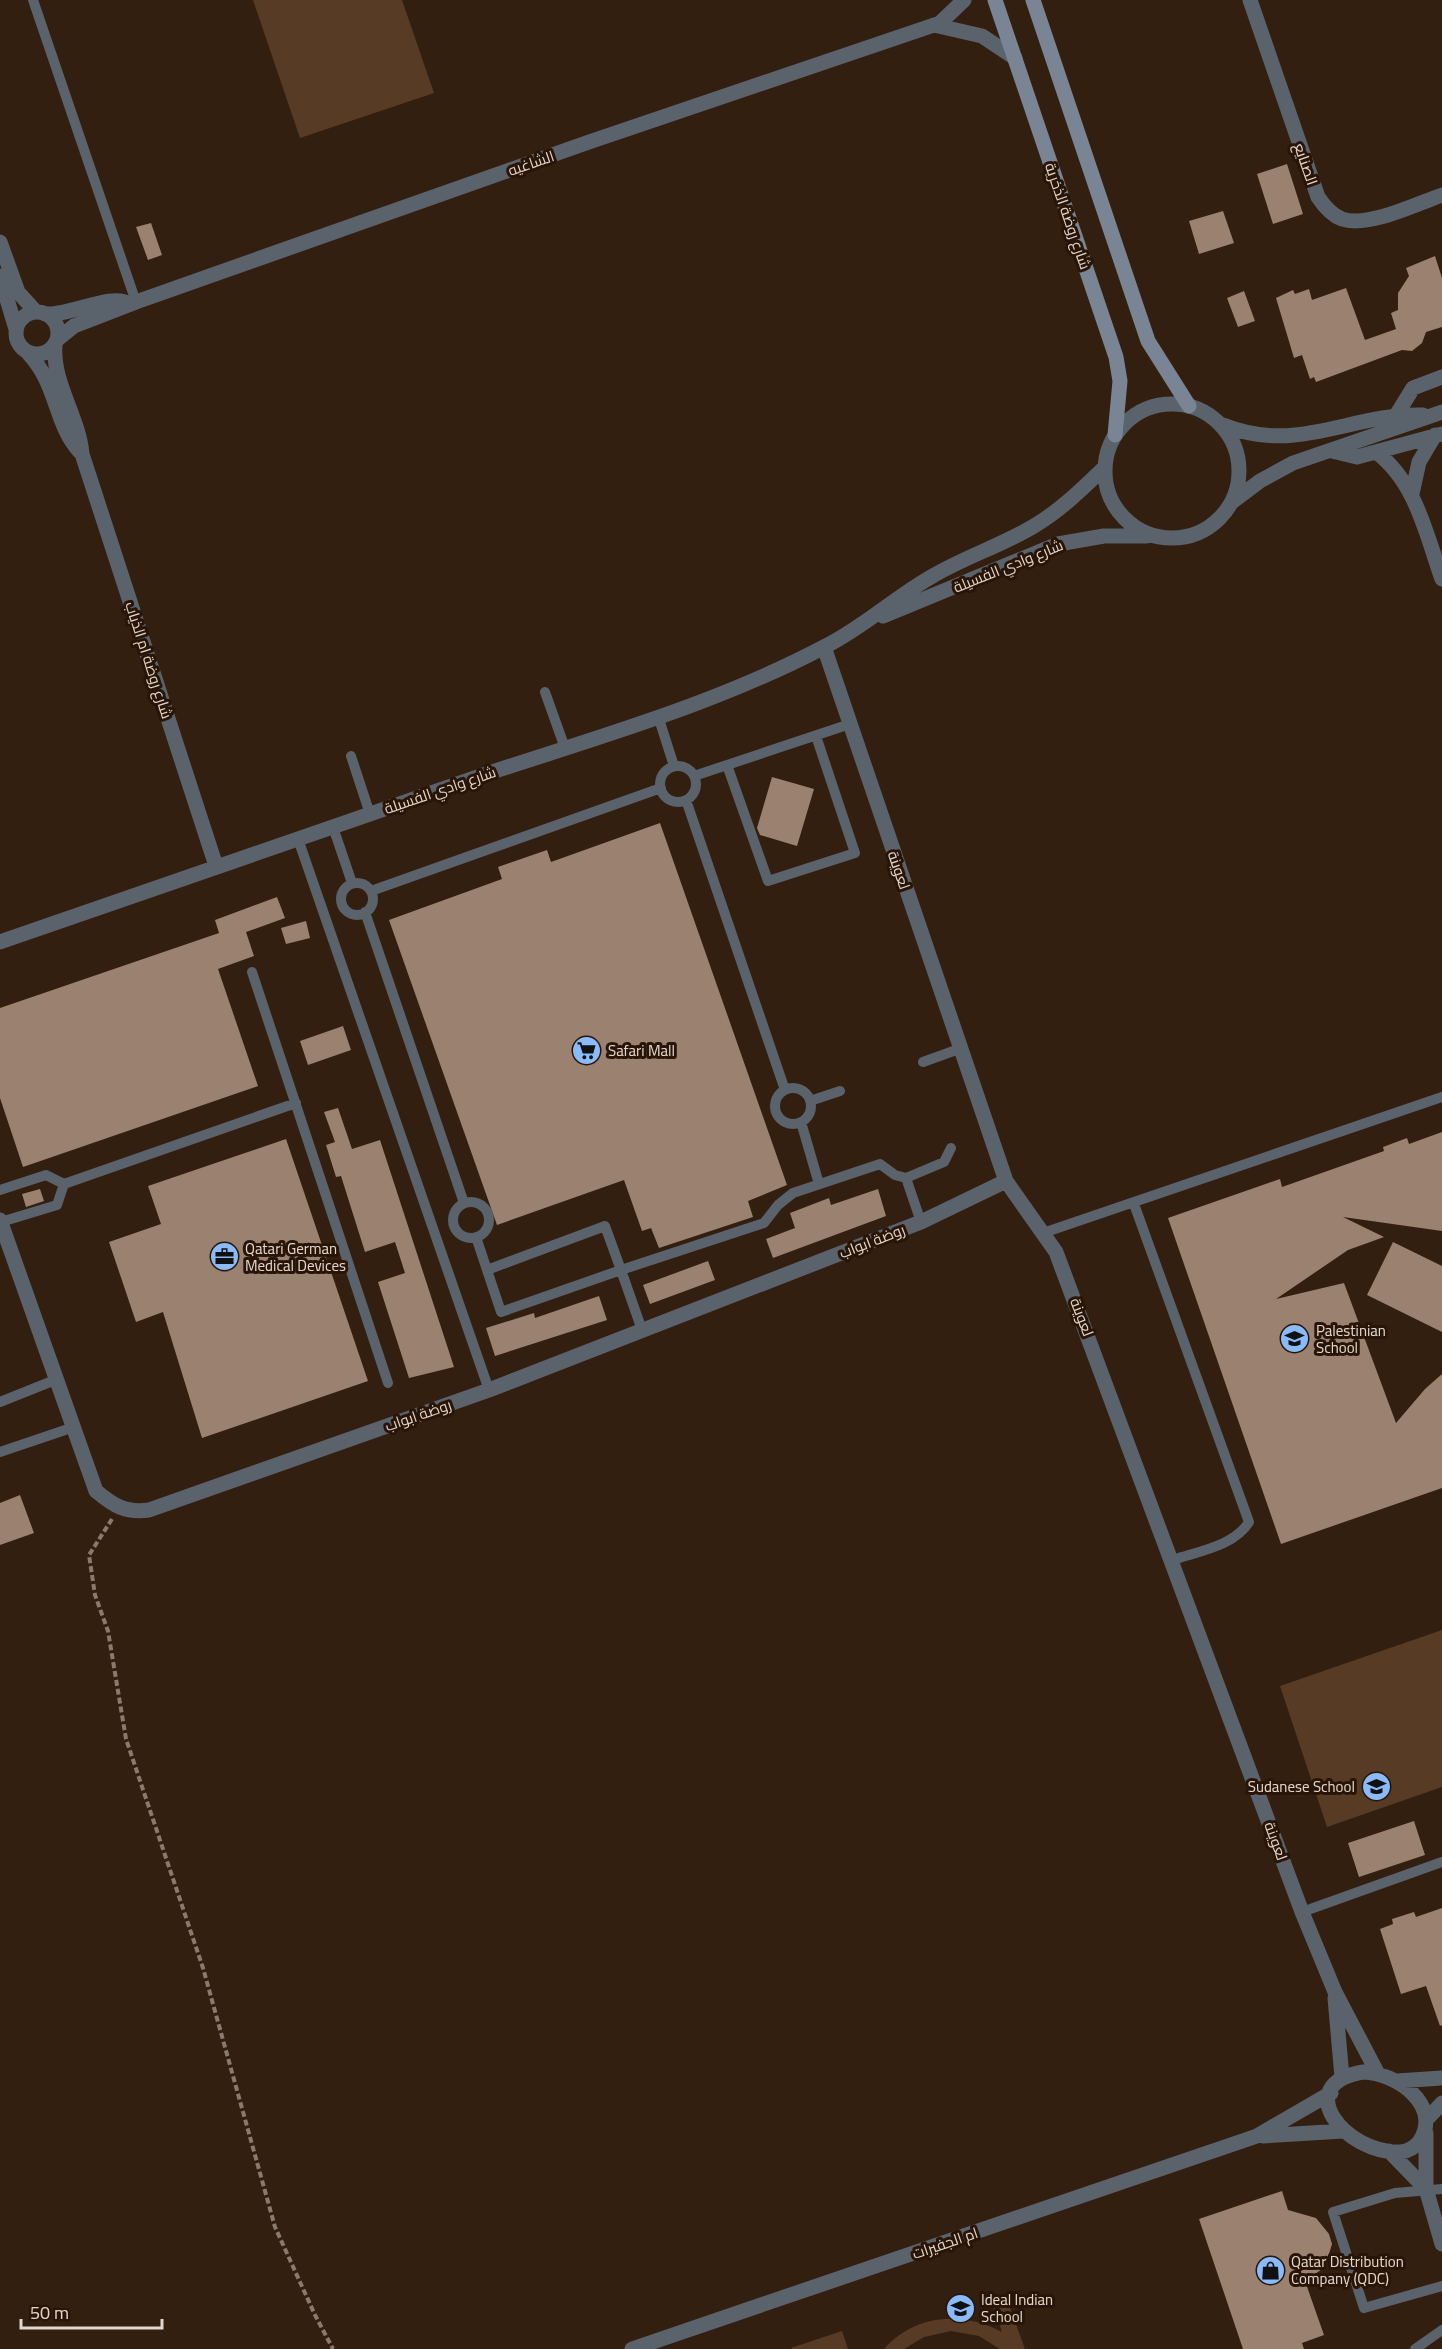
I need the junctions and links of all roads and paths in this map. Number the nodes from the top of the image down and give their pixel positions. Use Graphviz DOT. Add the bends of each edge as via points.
graph roads {
  1 [pos="33,0"];
  2 [pos="964,0"];
  3 [pos="995,0"];
  4 [pos="1033,0"];
  5 [pos="1250,0"];
  6 [pos="934,25"];
  7 [pos="1015,58"];
  8 [pos="1442,195"];
  9 [pos="0,242"];
  10 [pos="0,276"];
  11 [pos="133,303"];
  12 [pos="41,313"];
  13 [pos="16,329"];
  14 [pos="56,342"];
  15 [pos="28,353"];
  16 [pos="1442,377"];
  17 [pos="1189,406"];
  18 [pos="1397,414"];
  19 [pos="1437,414"];
  20 [pos="1223,425"];
  21 [pos="1115,435"];
  22 [pos="1438,435"];
  23 [pos="1329,451"];
  24 [pos="1376,452"];
  25 [pos="82,454"];
  26 [pos="1104,468"];
  27 [pos="1412,495"];
  28 [pos="1232,502"];
  29 [pos="1150,536"];
  30 [pos="1442,579"];
  31 [pos="872,620"];
  32 [pos="824,647"];
  33 [pos="545,692"];
  34 [pos="659,719"];
  35 [pos="850,724"];
  36 [pos="816,736"];
  37 [pos="565,748"];
  38 [pos="351,756"];
  39 [pos="727,765"];
  40 [pos="674,766"];
  41 [pos="694,776"];
  42 [pos="661,788"];
  43 [pos="686,800"];
  44 [pos="370,814"];
  45 [pos="333,827"];
  46 [pos="298,839"];
  47 [pos="216,866"];
  48 [pos="352,883"];
  49 [pos="371,891"];
  50 [pos="341,904"];
  51 [pos="322,910"];
  52 [pos="365,912"];
  53 [pos="0,942"];
  54 [pos="252,972"];
  55 [pos="959,1049"];
  56 [pos="923,1062"];
  57 [pos="785,1089"];
  58 [pos="840,1091"];
  59 [pos="1442,1097"];
  60 [pos="810,1101"];
  61 [pos="296,1103"];
  62 [pos="801,1122"];
  63 [pos="951,1148"];
  64 [pos="906,1178"];
  65 [pos="1006,1181"];
  66 [pos="64,1184"];
  67 [pos="819,1184"];
  68 [pos="0,1190"];
  69 [pos="464,1203"];
  70 [pos="1134,1204"];
  71 [pos="0,1221"];
  72 [pos="921,1222"];
  73 [pos="454,1227"];
  74 [pos="1043,1233"];
  75 [pos="434,1234"];
  76 [pos="476,1237"];
  77 [pos="487,1270"];
  78 [pos="621,1270"];
  79 [pos="642,1330"];
  80 [pos="55,1380"];
  81 [pos="388,1383"];
  82 [pos="489,1390"];
  83 [pos="0,1402"];
  84 [pos="74,1427"];
  85 [pos="0,1452"];
  86 [pos="119,1509"];
  87 [pos="1173,1560"];
  88 [pos="1442,1862"];
  89 [pos="1302,1912"];
  90 [pos="1335,1992"];
  91 [pos="1378,2074"];
  92 [pos="1342,2077"];
  93 [pos="1442,2078"];
  94 [pos="1394,2081"];
  95 [pos="1331,2093"];
  96 [pos="1442,2103"];
  97 [pos="1427,2125"];
  98 [pos="1344,2131"];
  99 [pos="1257,2136"];
  100 [pos="1389,2151"];
  101 [pos="1426,2188"];
  102 [pos="1442,2189"];
  103 [pos="1442,2244"];
  104 [pos="1442,2286"];
  105 [pos="1442,2330"];
  106 [pos="333,2349"];
  107 [pos="632,2349"];
  108 [pos="1415,2349"];
  1 -- 11 [label="lane"];
  2 -- 6 [label="street, الشاغيه" via="950,16"];
  3 -- 7 [label="street, شارع روضة الذخرية"];
  4 -- 17 [label="street" via="1148,341"];
  5 -- 8 [label="street, الصنايع" via="1317,197 1328,211 1341,219 1357,221"];
  6 -- 7 [label="street" via="982,36"];
  6 -- 11 [label="street, الشاغيه"];
  7 -- 21 [label="street, شارع روضة الذخرية" via="1116,357 1120,381"];
  9 -- 12 [label="street" via="18,292"];
  10 -- 13 [label="street"];
  11 -- 12 [label="street, الشاغيه" via="115,299 68,314"];
  11 -- 14 [label="street, الشاغيه" via="74,326"];
  12 -- 13 [label="street" via="26,315"];
  12 -- 14 [label="street" via="57,327"];
  13 -- 15 [label="street" via="18,343"];
  14 -- 15 [label="street" via="43,354"];
  14 -- 25 [label="street, شارع روضة ام الذياب" via="55,364"];
  15 -- 25 [label="street, شارع روضة ام الذياب" via="46,375 66,432"];
  16 -- 18 [label="street" via="1413,388"];
  17 -- 20 [label="street"];
  17 -- 21 [label="street" via="1168,404 1148,408"];
  18 -- 19 [label="street"];
  18 -- 20 [label="street" via="1287,438 1254,435"];
  19 -- 23 [label="street"];
  20 -- 28 [label="street" via="1239,463"];
  21 -- 26 [label="street"];
  22 -- 24 [label="street"];
  22 -- 27 [label="street" via="1419,462"];
  23 -- 24 [label="street" via="1357,457"];
  23 -- 28 [label="street" via="1276,471"];
  24 -- 27 [label="street" via="1391,464"];
  25 -- 47 [label="street, شارع روضة ام الذياب"];
  26 -- 29 [label="street" via="1107,490 1116,510 1131,526"];
  26 -- 31 [label="street, شارع وادي الفسيلة" via="1036,525 915,586"];
  27 -- 30 [label="street"];
  28 -- 29 [label="street" via="1206,530 1188,537"];
  29 -- 31 [label="street, شارع وادي الفسيلة" via="1104,536 1058,544"];
  31 -- 32 [label="street, شارع وادي الفسيلة"];
  32 -- 34 [label="street, شارع وادي الفسيلة"];
  32 -- 35 [label="street, لعوينة"];
  33 -- 37 [label="lane"];
  34 -- 37 [label="street, شارع وادي الفسيلة"];
  34 -- 40 [label="lane"];
  35 -- 36 [label="lane"];
  35 -- 55 [label="street, لعوينة"];
  36 -- 39 [label="lane"];
  36 -- 39 [label="lane" via="855,853 768,881"];
  37 -- 44 [label="street, شارع وادي الفسيلة"];
  38 -- 44 [label="lane"];
  39 -- 41 [label="lane"];
  40 -- 41 [label="lane" via="686,767"];
  40 -- 42 [label="lane" via="663,774"];
  41 -- 43 [label="lane" via="696,787"];
  42 -- 43 [label="lane" via="669,800"];
  42 -- 49 [label="lane"];
  43 -- 57 [label="lane"];
  44 -- 45 [label="street, شارع وادي الفسيلة"];
  45 -- 46 [label="street, شارع وادي الفسيلة"];
  45 -- 48 [label="lane"];
  46 -- 47 [label="street, شارع وادي الفسيلة"];
  46 -- 51 [label="lane"];
  47 -- 53 [label="street, شارع وادي الفسيلة"];
  48 -- 49 [label="lane" via="362,883"];
  48 -- 50 [label="lane" via="343,890"];
  49 -- 52 [label="lane" via="371,905"];
  50 -- 51 [label="lane"];
  50 -- 52 [label="lane" via="350,914"];
  51 -- 75 [label="lane"];
  52 -- 69 [label="lane"];
  54 -- 61 [label="lane"];
  55 -- 56 [label="lane"];
  55 -- 65 [label="street, لعوينة"];
  57 -- 60 [label="lane" via="799,1089"];
  57 -- 62 [label="lane" via="776,1100 777,1114 787,1123"];
  58 -- 60 [label="lane"];
  59 -- 70 [label="lane"];
  60 -- 62 [label="lane" via="810,1112"];
  61 -- 66 [label="lane"];
  61 -- 81 [label="lane"];
  62 -- 67 [label="lane"];
  63 -- 64 [label="lane" via="944,1162"];
  64 -- 67 [label="lane" via="880,1164"];
  64 -- 72 [label="lane"];
  65 -- 72 [label="street, روضة ابواب"];
  65 -- 74 [label="street, لعوينة"];
  66 -- 68 [label="lane" via="46,1175"];
  66 -- 71 [label="lane" via="57,1205"];
  67 -- 78 [label="lane" via="793,1193 764,1222"];
  69 -- 73 [label="lane" via="453,1216"];
  69 -- 76 [label="lane" via="479,1203 489,1215 486,1230"];
  70 -- 74 [label="lane"];
  70 -- 87 [label="lane" via="1249,1522 1243,1532 1225,1543"];
  71 -- 80 [label="street"];
  72 -- 79 [label="street, روضة ابواب"];
  73 -- 75 [label="lane"];
  73 -- 76 [label="lane" via="464,1237"];
  74 -- 87 [label="street, لعوينة" via="1056,1252 1084,1321"];
  75 -- 82 [label="lane"];
  76 -- 77 [label="lane"];
  77 -- 78 [label="lane" via="501,1312"];
  77 -- 78 [label="lane" via="605,1226"];
  78 -- 79 [label="lane"];
  79 -- 82 [label="street, روضة ابواب"];
  80 -- 83 [label="lane"];
  80 -- 84 [label="street"];
  82 -- 86 [label="street, روضة ابواب" via="149,1510"];
  84 -- 85 [label="lane"];
  84 -- 86 [label="street" via="96,1491"];
  86 -- 106 [label="path" via="89,1555 108,1631 126,1740 203,1968 275,2227"];
  87 -- 89 [label="street, لعوينة"];
  88 -- 89 [label="lane"];
  89 -- 90 [label="street, لعوينة"];
  90 -- 91 [label="street, لعوينة"];
  90 -- 92 [label="street, لعوينة"];
  91 -- 92 [label="street" via="1364,2072"];
  91 -- 94 [label="street"];
  92 -- 95 [label="street"];
  93 -- 94 [label="street"];
  94 -- 97 [label="street" via="1417,2095"];
  95 -- 98 [label="street" via="1330,2113"];
  95 -- 99 [label="street, ام الجفيرات"];
  96 -- 97 [label="street"];
  97 -- 100 [label="street" via="1410,2150"];
  97 -- 101 [label="street"];
  98 -- 99 [label="street, ام الجفيرات"];
  98 -- 100 [label="street" via="1372,2148"];
  99 -- 107 [label="street, ام الجفيرات"];
  100 -- 101 [label="street"];
  101 -- 102 [label="lane"];
  101 -- 103 [label="street"];
  101 -- 104 [label="lane" via="1333,2212 1364,2307"];
  105 -- 108 [label="lane"];
}
